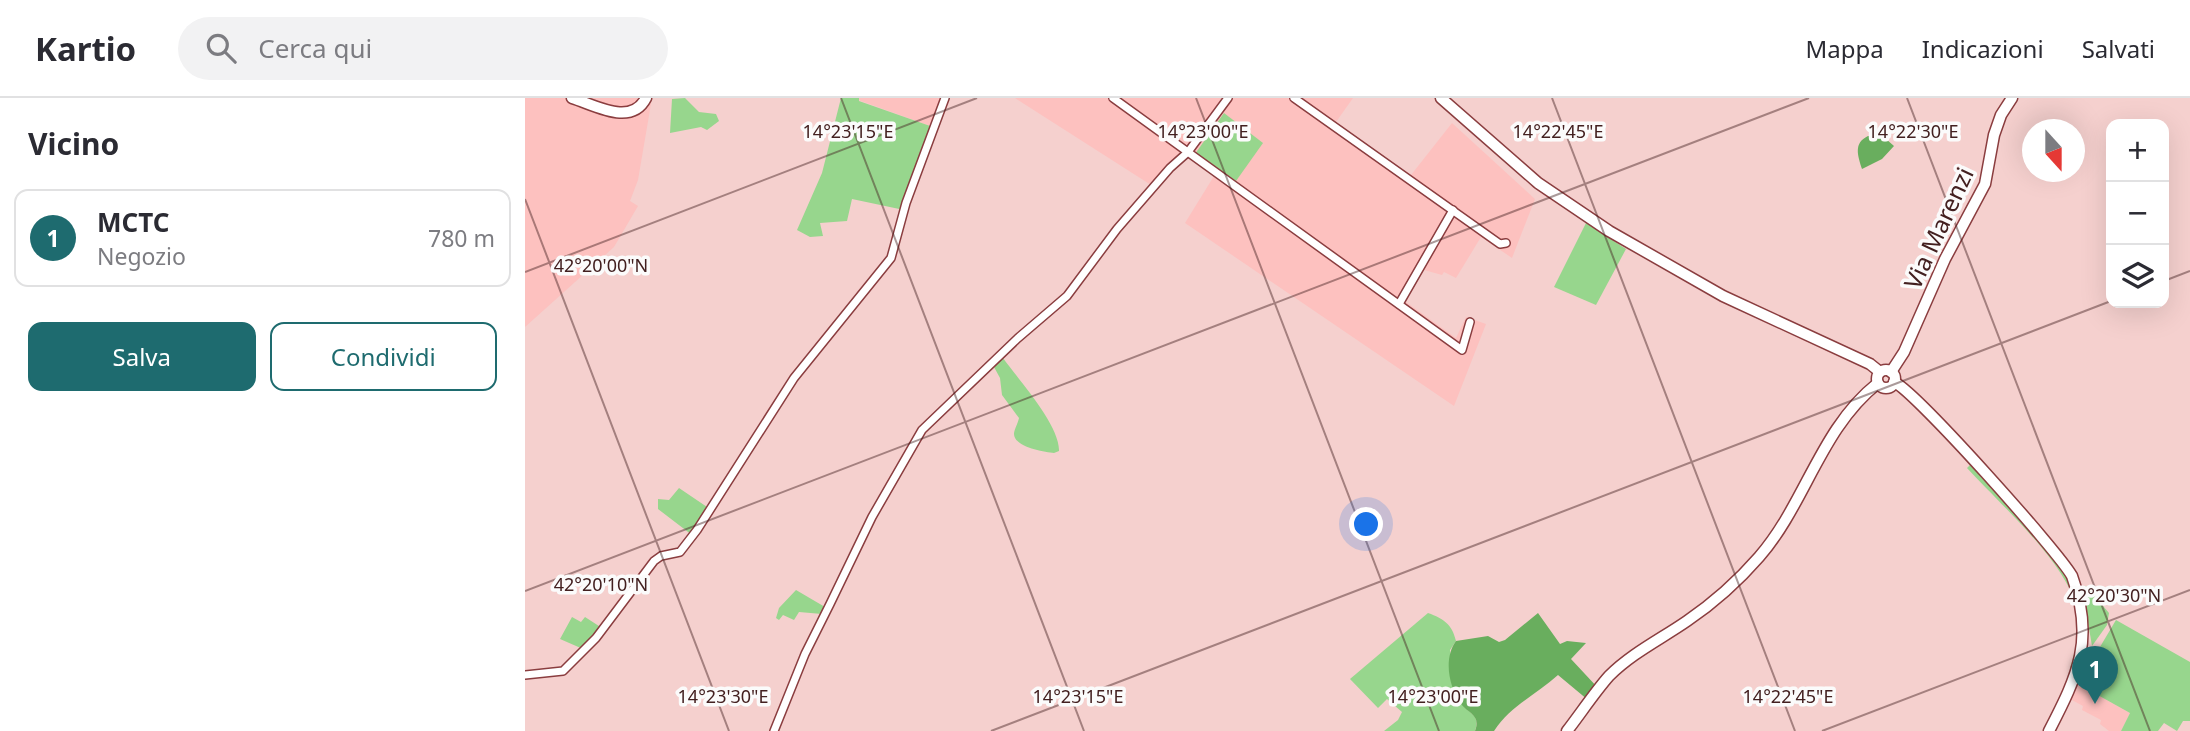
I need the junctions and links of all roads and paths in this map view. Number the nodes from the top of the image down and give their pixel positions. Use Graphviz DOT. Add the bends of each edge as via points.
graph roads {
  1 [pos="572,98"];
  2 [pos="646,98"];
  3 [pos="945,98"];
  4 [pos="1113,98"];
  5 [pos="1228,98"];
  6 [pos="1294,98"];
  7 [pos="1441,98"];
  8 [pos="2013,98"];
  9 [pos="1188,152"];
  10 [pos="1453,210"];
  11 [pos="1506,243"];
  12 [pos="1399,304"];
  13 [pos="1470,322"];
  14 [pos="1880,372"];
  15 [pos="1893,377"];
  16 [pos="1878,383"];
  17 [pos="525,675"];
  18 [pos="774,731"];
  19 [pos="1567,731"];
  20 [pos="2049,731"];
  1 -- 2 [label="main road" via="623,114 637,110"];
  3 -- 17 [label="street" via="891,258 794,378 697,530 680,552 654,561 596,638 563,671"];
  4 -- 9 [label="street"];
  5 -- 9 [label="street"];
  6 -- 10 [label="street"];
  7 -- 14 [label="main road" via="1559,200 1723,296"];
  8 -- 15 [label="main road, Via Marenzi" via="1994,135 1985,184 1945,259"];
  9 -- 12 [label="street"];
  9 -- 18 [label="street" via="1117,229 1067,296 922,430 872,517 805,653"];
  10 -- 11 [label="street" via="1500,244"];
  10 -- 12 [label="street"];
  12 -- 13 [label="street" via="1462,350"];
  14 -- 15 [label="main road"];
  14 -- 16 [label="main road"];
  15 -- 16 [label="main road" via="1885,388"];
  15 -- 20 [label="main road" via="2072,576 2083,610 2083,646 2070,691"];
  16 -- 19 [label="main road" via="1842,419 1792,511 1759,557 1688,621 1659,637 1610,676"];
}
